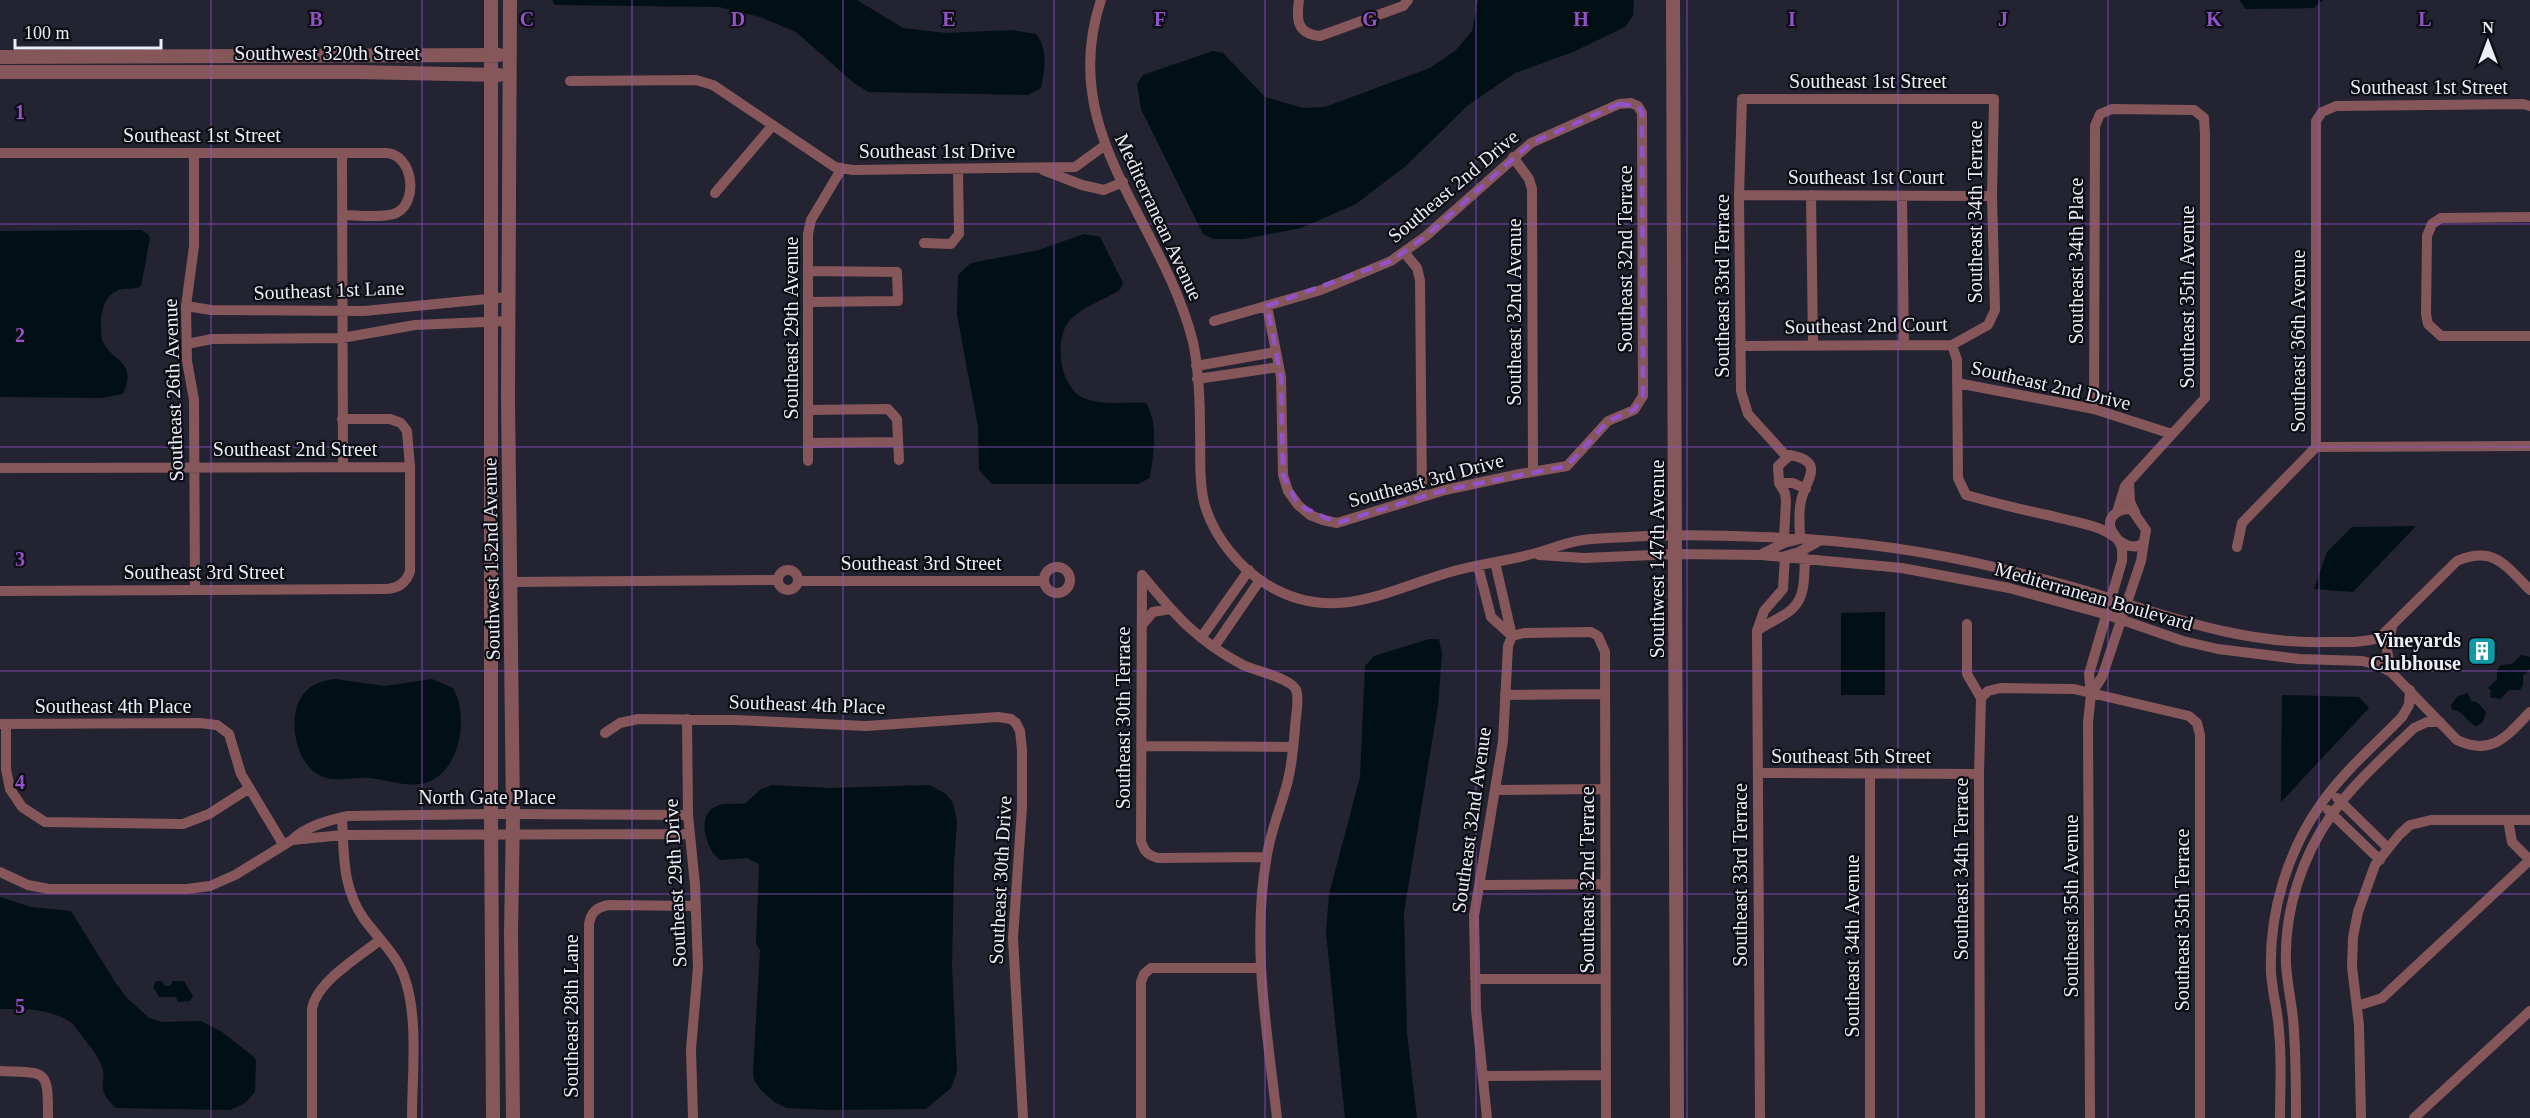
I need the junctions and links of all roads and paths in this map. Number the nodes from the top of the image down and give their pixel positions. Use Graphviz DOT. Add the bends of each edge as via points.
graph roads {
  1 [pos="491,0"];
  2 [pos="510,0"];
  3 [pos="1101,0"];
  4 [pos="1299,0"];
  5 [pos="1408,0"];
  6 [pos="1672,0"];
  7 [pos="510,54"];
  8 [pos="491,55"];
  9 [pos="0,57"];
  10 [pos="0,72"];
  11 [pos="491,75"];
  12 [pos="510,76"];
  13 [pos="570,81"];
  14 [pos="1742,99"];
  15 [pos="1994,99"];
  16 [pos="2530,106"];
  17 [pos="2328,108"];
  18 [pos="1642,113"];
  19 [pos="2100,114"];
  20 [pos="773,125"];
  21 [pos="1104,146"];
  22 [pos="0,153"];
  23 [pos="194,153"];
  24 [pos="342,153"];
  25 [pos="1513,157"];
  26 [pos="842,168"];
  27 [pos="1075,168"];
  28 [pos="958,170"];
  29 [pos="1042,170"];
  30 [pos="1074,182"];
  31 [pos="1123,182"];
  32 [pos="715,194"];
  33 [pos="1740,195"];
  34 [pos="1811,195"];
  35 [pos="1902,196"];
  36 [pos="1992,196"];
  37 [pos="342,215"];
  38 [pos="2530,217"];
  39 [pos="924,243"];
  40 [pos="1404,252"];
  41 [pos="808,271"];
  42 [pos="492,297"];
  43 [pos="508,297"];
  44 [pos="808,302"];
  45 [pos="186,306"];
  46 [pos="1267,306"];
  47 [pos="342,310"];
  48 [pos="377,310"];
  49 [pos="492,321"];
  50 [pos="508,321"];
  51 [pos="1214,321"];
  52 [pos="1988,325"];
  53 [pos="379,331"];
  54 [pos="2530,336"];
  55 [pos="342,338"];
  56 [pos="187,344"];
  57 [pos="1813,345"];
  58 [pos="1904,345"];
  59 [pos="1952,345"];
  60 [pos="1740,346"];
  61 [pos="1276,351"];
  62 [pos="1250,356"];
  63 [pos="1196,366"];
  64 [pos="1279,367"];
  65 [pos="1253,370"];
  66 [pos="1197,379"];
  67 [pos="1956,383"];
  68 [pos="1639,404"];
  69 [pos="2094,409"];
  70 [pos="808,410"];
  71 [pos="342,419"];
  72 [pos="2172,434"];
  73 [pos="808,442"];
  74 [pos="898,442"];
  75 [pos="2530,446"];
  76 [pos="2316,447"];
  77 [pos="1786,457"];
  78 [pos="899,460"];
  79 [pos="808,461"];
  80 [pos="195,467"];
  81 [pos="343,467"];
  82 [pos="410,467"];
  83 [pos="0,468"];
  84 [pos="1533,472"];
  85 [pos="1779,483"];
  86 [pos="2129,483"];
  87 [pos="1806,489"];
  88 [pos="1422,497"];
  89 [pos="2134,512"];
  90 [pos="2115,513"];
  91 [pos="2090,525"];
  92 [pos="1676,534"];
  93 [pos="1784,538"];
  94 [pos="2117,538"];
  95 [pos="1800,539"];
  96 [pos="1819,541"];
  97 [pos="2144,542"];
  98 [pos="2237,547"];
  99 [pos="1676,554"];
  100 [pos="1531,555"];
  101 [pos="1761,555"];
  102 [pos="1785,556"];
  103 [pos="1805,558"];
  104 [pos="2122,558"];
  105 [pos="2141,561"];
  106 [pos="1495,562"];
  107 [pos="1478,566"];
  108 [pos="1249,570"];
  109 [pos="1260,580"];
  110 [pos="1044,581"];
  111 [pos="510,582"];
  112 [pos="2528,585"];
  113 [pos="195,590"];
  114 [pos="0,591"];
  115 [pos="2112,599"];
  116 [pos="2128,604"];
  117 [pos="1170,609"];
  118 [pos="2108,615"];
  119 [pos="2121,620"];
  120 [pos="1967,624"];
  121 [pos="2394,624"];
  122 [pos="1142,629"];
  123 [pos="1757,631"];
  124 [pos="1512,636"];
  125 [pos="1200,638"];
  126 [pos="1214,647"];
  127 [pos="2391,672"];
  128 [pos="2410,690"];
  129 [pos="1605,694"];
  130 [pos="2091,694"];
  131 [pos="1505,695"];
  132 [pos="1981,698"];
  133 [pos="2530,712"];
  134 [pos="687,719"];
  135 [pos="1011,719"];
  136 [pos="2440,722"];
  137 [pos="3,724"];
  138 [pos="605,733"];
  139 [pos="1141,746"];
  140 [pos="1293,747"];
  141 [pos="1758,773"];
  142 [pos="1870,774"];
  143 [pos="1979,774"];
  144 [pos="248,789"];
  145 [pos="1605,789"];
  146 [pos="1495,790"];
  147 [pos="2330,792"];
  148 [pos="2342,802"];
  149 [pos="2321,804"];
  150 [pos="490,814"];
  151 [pos="2332,814"];
  152 [pos="416,815"];
  153 [pos="513,815"];
  154 [pos="592,815"];
  155 [pos="688,815"];
  156 [pos="342,818"];
  157 [pos="2508,820"];
  158 [pos="2530,820"];
  159 [pos="593,833"];
  160 [pos="2373,833"];
  161 [pos="415,834"];
  162 [pos="491,834"];
  163 [pos="689,834"];
  164 [pos="343,835"];
  165 [pos="513,835"];
  166 [pos="288,842"];
  167 [pos="2363,843"];
  168 [pos="2388,848"];
  169 [pos="1266,857"];
  170 [pos="2380,860"];
  171 [pos="2530,860"];
  172 [pos="0,872"];
  173 [pos="1605,884"];
  174 [pos="1479,885"];
  175 [pos="696,906"];
  176 [pos="380,940"];
  177 [pos="1260,968"];
  178 [pos="1475,979"];
  179 [pos="1605,979"];
  180 [pos="2357,1006"];
  181 [pos="2530,1011"];
  182 [pos="0,1071"];
  183 [pos="1483,1076"];
  184 [pos="1605,1076"];
  185 [pos="48,1118"];
  186 [pos="312,1118"];
  187 [pos="412,1118"];
  188 [pos="493,1118"];
  189 [pos="513,1118"];
  190 [pos="589,1118"];
  191 [pos="693,1118"];
  192 [pos="1023,1118"];
  193 [pos="1141,1118"];
  194 [pos="1277,1118"];
  195 [pos="1487,1118"];
  196 [pos="1606,1118"];
  197 [pos="1677,1118"];
  198 [pos="1760,1118"];
  199 [pos="1870,1118"];
  200 [pos="1980,1118"];
  201 [pos="2090,1118"];
  202 [pos="2200,1118"];
  203 [pos="2280,1118"];
  204 [pos="2296,1118"];
  205 [pos="2361,1118"];
  206 [pos="2414,1118"];
  1 -- 8 [label="street, Southwest 152nd Avenue"];
  2 -- 7 [label="street, Southwest 152nd Avenue"];
  3 -- 21 [label="street, Mediterranean Avenue" via="1089,64 1094,114"];
  4 -- 5 [label="street" via="1297,17 1301,28 1309,35 1320,36 1403,6"];
  6 -- 92 [label="street, Southwest 147th Avenue"];
  7 -- 8 [label="street, Southwest 320th Street"];
  7 -- 12 [label="street, Southwest 152nd Avenue"];
  8 -- 9 [label="street, Southwest 320th Street"];
  8 -- 11 [label="street, Southwest 152nd Avenue"];
  10 -- 11 [label="street, Southwest 320th Street"];
  11 -- 12 [label="street, Southwest 320th Street"];
  11 -- 42 [label="street, Southwest 152nd Avenue"];
  12 -- 43 [label="street, Southwest 152nd Avenue"];
  13 -- 20 [label="street, Southeast 1st Drive" via="696,80 713,85"];
  14 -- 15 [label="street, Southeast 1st Street"];
  14 -- 33 [label="street, Southeast 33rd Terrace"];
  15 -- 36 [label="street, Southeast 34th Terrace"];
  16 -- 17 [label="street, Southeast 1st Street"];
  17 -- 76 [label="street, Southeast 36th Avenue" via="2316,121"];
  18 -- 25 [label="street, Southeast 2nd Drive" via="1631,103 1619,104 1531,143"];
  18 -- 68 [label="street, Southeast 32nd Terrace" via="1643,396"];
  19 -- 69 [label="street, Southeast 34th Place" via="2095,126"];
  19 -- 72 [label="street, Southeast 35th Avenue" via="2112,109 2194,110 2204,118 2205,399"];
  20 -- 26 [label="street, Southeast 1st Drive"];
  20 -- 32 [label="street"];
  21 -- 27 [label="street"];
  21 -- 31 [label="street, Mediterranean Avenue"];
  22 -- 23 [label="street, Southeast 1st Street"];
  23 -- 24 [label="street, Southeast 1st Street"];
  23 -- 45 [label="street, Southeast 26th Avenue" via="194,246"];
  24 -- 37 [label="street"];
  24 -- 37 [label="street, Southeast 1st Street" via="391,153 402,158 409,176 405,206 390,215"];
  25 -- 40 [label="street, Southeast 2nd Drive"];
  25 -- 84 [label="street, Southeast 32nd Avenue" via="1532,189"];
  26 -- 28 [label="street, Southeast 1st Drive"];
  26 -- 41 [label="street, Southeast 29th Avenue" via="811,220"];
  27 -- 29 [label="street, Southeast 1st Drive"];
  27 -- 30 [label="street"];
  28 -- 29 [label="street, Southeast 1st Drive"];
  28 -- 39 [label="street" via="959,234 951,244"];
  29 -- 30 [label="street, Southeast 1st Drive"];
  30 -- 31 [label="street, Southeast 1st Drive" via="1104,190"];
  31 -- 63 [label="street, Mediterranean Avenue" via="1172,281 1185,315"];
  33 -- 34 [label="street, Southeast 1st Court"];
  33 -- 60 [label="street, Southeast 33rd Terrace"];
  34 -- 35 [label="street, Southeast 1st Court"];
  34 -- 57 [label="street"];
  35 -- 36 [label="street, Southeast 1st Court"];
  35 -- 58 [label="street"];
  36 -- 52 [label="street, Southeast 34th Terrace" via="1995,310"];
  37 -- 47 [label="street"];
  38 -- 54 [label="street" via="2441,218 2432,224 2427,236 2426,314 2428,324 2441,336"];
  40 -- 46 [label="street, Southeast 2nd Drive" via="1360,276"];
  40 -- 88 [label="street" via="1417,268 1420,280"];
  41 -- 44 [label="street, Southeast 29th Avenue"];
  41 -- 44 [label="street" via="897,272 898,302"];
  42 -- 43 [label="street, Southeast 1st Lane"];
  42 -- 48 [label="street, Southeast 1st Lane"];
  42 -- 49 [label="street, Southwest 152nd Avenue"];
  43 -- 50 [label="street, Southwest 152nd Avenue"];
  44 -- 70 [label="street, Southeast 29th Avenue"];
  45 -- 47 [label="street, Southeast 1st Lane" via="210,310"];
  45 -- 56 [label="street, Southeast 26th Avenue"];
  46 -- 51 [label="street, Southeast 2nd Drive"];
  46 -- 61 [label="street, Southeast 3rd Drive"];
  47 -- 48 [label="street, Southeast 1st Lane"];
  47 -- 55 [label="street"];
  48 -- 53 [label="street"];
  49 -- 50 [label="street, Southeast 1st Lane"];
  49 -- 53 [label="street, Southeast 1st Lane"];
  49 -- 150 [label="street, Southwest 152nd Avenue"];
  50 -- 111 [label="street, Southwest 152nd Avenue"];
  52 -- 59 [label="street, Southeast 2nd Court"];
  53 -- 55 [label="street, Southeast 1st Lane"];
  55 -- 56 [label="street, Southeast 1st Lane" via="212,339"];
  55 -- 71 [label="street"];
  56 -- 80 [label="street, Southeast 26th Avenue" via="194,400"];
  57 -- 58 [label="street, Southeast 2nd Court"];
  57 -- 60 [label="street, Southeast 2nd Court"];
  58 -- 59 [label="street, Southeast 2nd Court"];
  59 -- 67 [label="street" via="1957,360"];
  60 -- 77 [label="street, Southeast 33rd Terrace" via="1743,404"];
  61 -- 62 [label="street"];
  61 -- 64 [label="street, Southeast 3rd Drive"];
  62 -- 63 [label="street"];
  62 -- 65 [label="street"];
  63 -- 66 [label="street, Mediterranean Avenue"];
  64 -- 65 [label="street"];
  64 -- 88 [label="street, Southeast 3rd Drive" via="1283,475 1298,505 1310,514 1337,523"];
  65 -- 66 [label="street"];
  66 -- 108 [label="street, Mediterranean Avenue" via="1206,510 1217,533"];
  67 -- 69 [label="street, Southeast 2nd Drive"];
  67 -- 91 [label="street" via="1958,478 1966,495"];
  68 -- 84 [label="street, Southeast 3rd Drive" via="1608,421 1568,466"];
  69 -- 72 [label="street, Southeast 2nd Drive"];
  70 -- 73 [label="street, Southeast 29th Avenue"];
  70 -- 74 [label="street" via="888,410 897,419"];
  71 -- 81 [label="street"];
  71 -- 82 [label="street" via="390,419 401,423 409,436"];
  72 -- 86 [label="street, Southeast 35th Avenue"];
  73 -- 74 [label="street"];
  73 -- 79 [label="street, Southeast 29th Avenue"];
  74 -- 78 [label="street"];
  75 -- 76 [label="street"];
  76 -- 98 [label="street, Southeast 36th Avenue" via="2242,523"];
  77 -- 85 [label="street" via="1778,466"];
  77 -- 87 [label="street, Southeast 33rd Terrace" via="1805,459 1810,466 1812,476"];
  80 -- 81 [label="street, Southeast 2nd Street"];
  80 -- 83 [label="street, Southeast 2nd Street"];
  80 -- 113 [label="street, Southeast 26th Avenue"];
  81 -- 82 [label="street, Southeast 2nd Street"];
  82 -- 113 [label="street, Southeast 3rd Street" via="410,571 405,581 391,589"];
  84 -- 88 [label="street, Southeast 3rd Drive"];
  85 -- 87 [label="street" via="1793,483"];
  85 -- 93 [label="street" via="1786,501"];
  86 -- 89 [label="street"];
  86 -- 90 [label="street, Southeast 35th Avenue"];
  87 -- 95 [label="street, Southeast 33rd Terrace" via="1801,500"];
  89 -- 90 [label="street" via="2127,508"];
  89 -- 97 [label="street" via="2146,530"];
  90 -- 91 [label="street"];
  90 -- 94 [label="street" via="2110,527"];
  91 -- 94 [label="street"];
  92 -- 93 [label="street, Mediterranean Boulevard"];
  92 -- 99 [label="street, Southwest 147th Avenue"];
  92 -- 100 [label="street, Mediterranean Avenue" via="1582,540"];
  93 -- 95 [label="street, Mediterranean Boulevard"];
  94 -- 97 [label="street" via="2132,546"];
  94 -- 104 [label="street, Southeast 35th Avenue"];
  95 -- 96 [label="street, Mediterranean Boulevard"];
  95 -- 101 [label="street, Mediterranean Boulevard"];
  96 -- 102 [label="street, Mediterranean Boulevard"];
  96 -- 115 [label="street, Mediterranean Boulevard" via="1921,553 2004,569"];
  97 -- 105 [label="street, Southeast 35th Avenue"];
  99 -- 100 [label="street, Mediterranean Avenue" via="1584,558"];
  99 -- 101 [label="street, Mediterranean Boulevard"];
  99 -- 197 [label="street, Southwest 147th Avenue"];
  100 -- 106 [label="street, Mediterranean Avenue"];
  101 -- 102 [label="street, Mediterranean Boulevard"];
  102 -- 103 [label="street, Mediterranean Boulevard"];
  102 -- 123 [label="street, Southeast 33rd Terrace" via="1783,589 1764,611"];
  103 -- 118 [label="street, Mediterranean Boulevard" via="1902,568 1987,584"];
  103 -- 123 [label="street" via="1797,603"];
  104 -- 105 [label="street"];
  104 -- 115 [label="street, Southeast 35th Avenue"];
  105 -- 116 [label="street, Southeast 35th Avenue"];
  106 -- 107 [label="street, Mediterranean Avenue"];
  106 -- 124 [label="street, Southeast 32nd Avenue"];
  107 -- 109 [label="street, Mediterranean Avenue" via="1370,600 1344,603 1290,596"];
  107 -- 124 [label="street" via="1491,617"];
  108 -- 109 [label="street, Mediterranean Avenue"];
  108 -- 125 [label="street"];
  109 -- 126 [label="street"];
  110 -- 111 [label="street, Southeast 3rd Street" via="799,581 793,590 786,591 778,580"];
  111 -- 153 [label="street, Southwest 152nd Avenue"];
  112 -- 121 [label="street, Mediterranean Boulevard" via="2500,559 2469,556 2457,561"];
  113 -- 114 [label="street, Southeast 3rd Street"];
  115 -- 116 [label="street, Mediterranean Boulevard"];
  115 -- 118 [label="street, Southeast 35th Avenue"];
  116 -- 119 [label="street, Southeast 35th Avenue"];
  116 -- 121 [label="street, Mediterranean Boulevard" via="2217,631 2309,643 2364,642 2379,638"];
  117 -- 122 [label="street" via="1153,612"];
  117 -- 122 [label="street, Southeast 30th Terrace" via="1142,575"];
  117 -- 125 [label="street"];
  118 -- 119 [label="street, Mediterranean Boulevard"];
  118 -- 130 [label="street, Southeast 35th Avenue" via="2089,674"];
  119 -- 127 [label="street, Mediterranean Boulevard" via="2218,649 2299,660 2362,661"];
  119 -- 130 [label="street, Southeast 35th Avenue" via="2102,677"];
  120 -- 132 [label="street, Southeast 34th Terrace" via="1967,674"];
  121 -- 127 [label="street" via="2387,650"];
  122 -- 139 [label="street, Southeast 30th Terrace"];
  123 -- 141 [label="street, Southeast 33rd Terrace"];
  124 -- 129 [label="street, Southeast 32nd Terrace" via="1591,632 1598,636 1602,643"];
  124 -- 131 [label="street, Southeast 32nd Avenue"];
  125 -- 126 [label="street"];
  126 -- 140 [label="street" via="1255,671 1291,683 1297,702"];
  127 -- 128 [label="street"];
  128 -- 136 [label="street"];
  128 -- 147 [label="street" via="2409,705 2402,717"];
  129 -- 131 [label="street"];
  129 -- 145 [label="street, Southeast 32nd Terrace"];
  130 -- 132 [label="street" via="2074,689 2000,688"];
  130 -- 201 [label="street, Southeast 35th Avenue"];
  130 -- 202 [label="street, Southeast 35th Terrace" via="2189,716 2197,723"];
  131 -- 146 [label="street, Southeast 32nd Avenue"];
  132 -- 143 [label="street, Southeast 34th Terrace"];
  133 -- 136 [label="street" via="2505,739 2479,746 2457,740"];
  134 -- 135 [label="street, Southeast 4th Place" via="845,726"];
  134 -- 138 [label="street, Southeast 4th Place" via="638,719 620,723"];
  134 -- 155 [label="street, Southeast 29th Drive"];
  135 -- 192 [label="street, Southeast 30th Drive" via="1019,727 1022,750 1013,938"];
  136 -- 148 [label="street" via="2414,728"];
  137 -- 144 [label="street, Southeast 4th Place" via="213,724 231,737"];
  137 -- 144 [label="street" via="10,789 22,807 45,822 183,824 209,814"];
  139 -- 140 [label="street"];
  139 -- 169 [label="street, Southeast 30th Terrace" via="1143,849 1152,856"];
  140 -- 169 [label="street" via="1288,780"];
  141 -- 142 [label="street, Southeast 5th Street"];
  141 -- 198 [label="street, Southeast 33rd Terrace"];
  142 -- 143 [label="street, Southeast 5th Street"];
  142 -- 199 [label="street, Southeast 34th Avenue"];
  143 -- 200 [label="street, Southeast 34th Terrace"];
  144 -- 166 [label="street"];
  145 -- 146 [label="street"];
  145 -- 173 [label="street, Southeast 32nd Terrace"];
  146 -- 174 [label="street, Southeast 32nd Avenue"];
  147 -- 148 [label="street"];
  147 -- 149 [label="street"];
  148 -- 151 [label="street"];
  148 -- 160 [label="street"];
  149 -- 151 [label="street"];
  149 -- 203 [label="street" via="2297,844 2287,870 2272,937"];
  150 -- 152 [label="street, North Gate Place"];
  150 -- 153 [label="street, North Gate Place"];
  150 -- 162 [label="street, Southwest 152nd Avenue"];
  151 -- 167 [label="street"];
  151 -- 204 [label="street" via="2302,871 2287,934"];
  152 -- 156 [label="street, North Gate Place"];
  152 -- 161 [label="street"];
  153 -- 154 [label="street, North Gate Place"];
  153 -- 165 [label="street, Southwest 152nd Avenue"];
  154 -- 155 [label="street, North Gate Place"];
  154 -- 159 [label="street"];
  155 -- 163 [label="street, Southeast 29th Drive"];
  156 -- 164 [label="street"];
  156 -- 166 [label="street, North Gate Place"];
  157 -- 158 [label="street"];
  157 -- 168 [label="street" via="2432,820 2410,825"];
  157 -- 171 [label="street" via="2512,842"];
  159 -- 163 [label="street, North Gate Place"];
  159 -- 165 [label="street, North Gate Place"];
  160 -- 167 [label="street"];
  160 -- 168 [label="street"];
  161 -- 162 [label="street, North Gate Place"];
  161 -- 164 [label="street, North Gate Place"];
  162 -- 165 [label="street, North Gate Place"];
  162 -- 188 [label="street, Southwest 152nd Avenue"];
  163 -- 175 [label="street, Southeast 29th Drive"];
  164 -- 166 [label="street, North Gate Place"];
  164 -- 176 [label="street" via="348,888 358,910"];
  165 -- 189 [label="street, Southwest 152nd Avenue"];
  166 -- 172 [label="street, North Gate Place" via="225,881 193,889 49,889 28,885"];
  167 -- 170 [label="street"];
  168 -- 170 [label="street"];
  169 -- 177 [label="street" via="1259,921"];
  170 -- 180 [label="street" via="2369,876 2353,938"];
  171 -- 180 [label="street" via="2382,998"];
  173 -- 174 [label="street"];
  173 -- 179 [label="street, Southeast 32nd Terrace"];
  174 -- 178 [label="street, Southeast 32nd Avenue" via="1474,915"];
  175 -- 190 [label="street, Southeast 28th Lane" via="609,905 591,915"];
  175 -- 191 [label="street, Southeast 29th Drive"];
  176 -- 186 [label="street" via="323,986 315,998"];
  176 -- 187 [label="street" via="399,965 410,995"];
  177 -- 193 [label="street" via="1150,968 1144,974"];
  177 -- 194 [label="street"];
  178 -- 179 [label="street"];
  178 -- 183 [label="street, Southeast 32nd Avenue"];
  179 -- 184 [label="street, Southeast 32nd Terrace"];
  180 -- 205 [label="street"];
  181 -- 206 [label="street"];
  182 -- 185 [label="street" via="32,1071 41,1075 47,1087"];
  183 -- 184 [label="street"];
  183 -- 195 [label="street, Southeast 32nd Avenue"];
  184 -- 196 [label="street, Southeast 32nd Terrace"];
}
